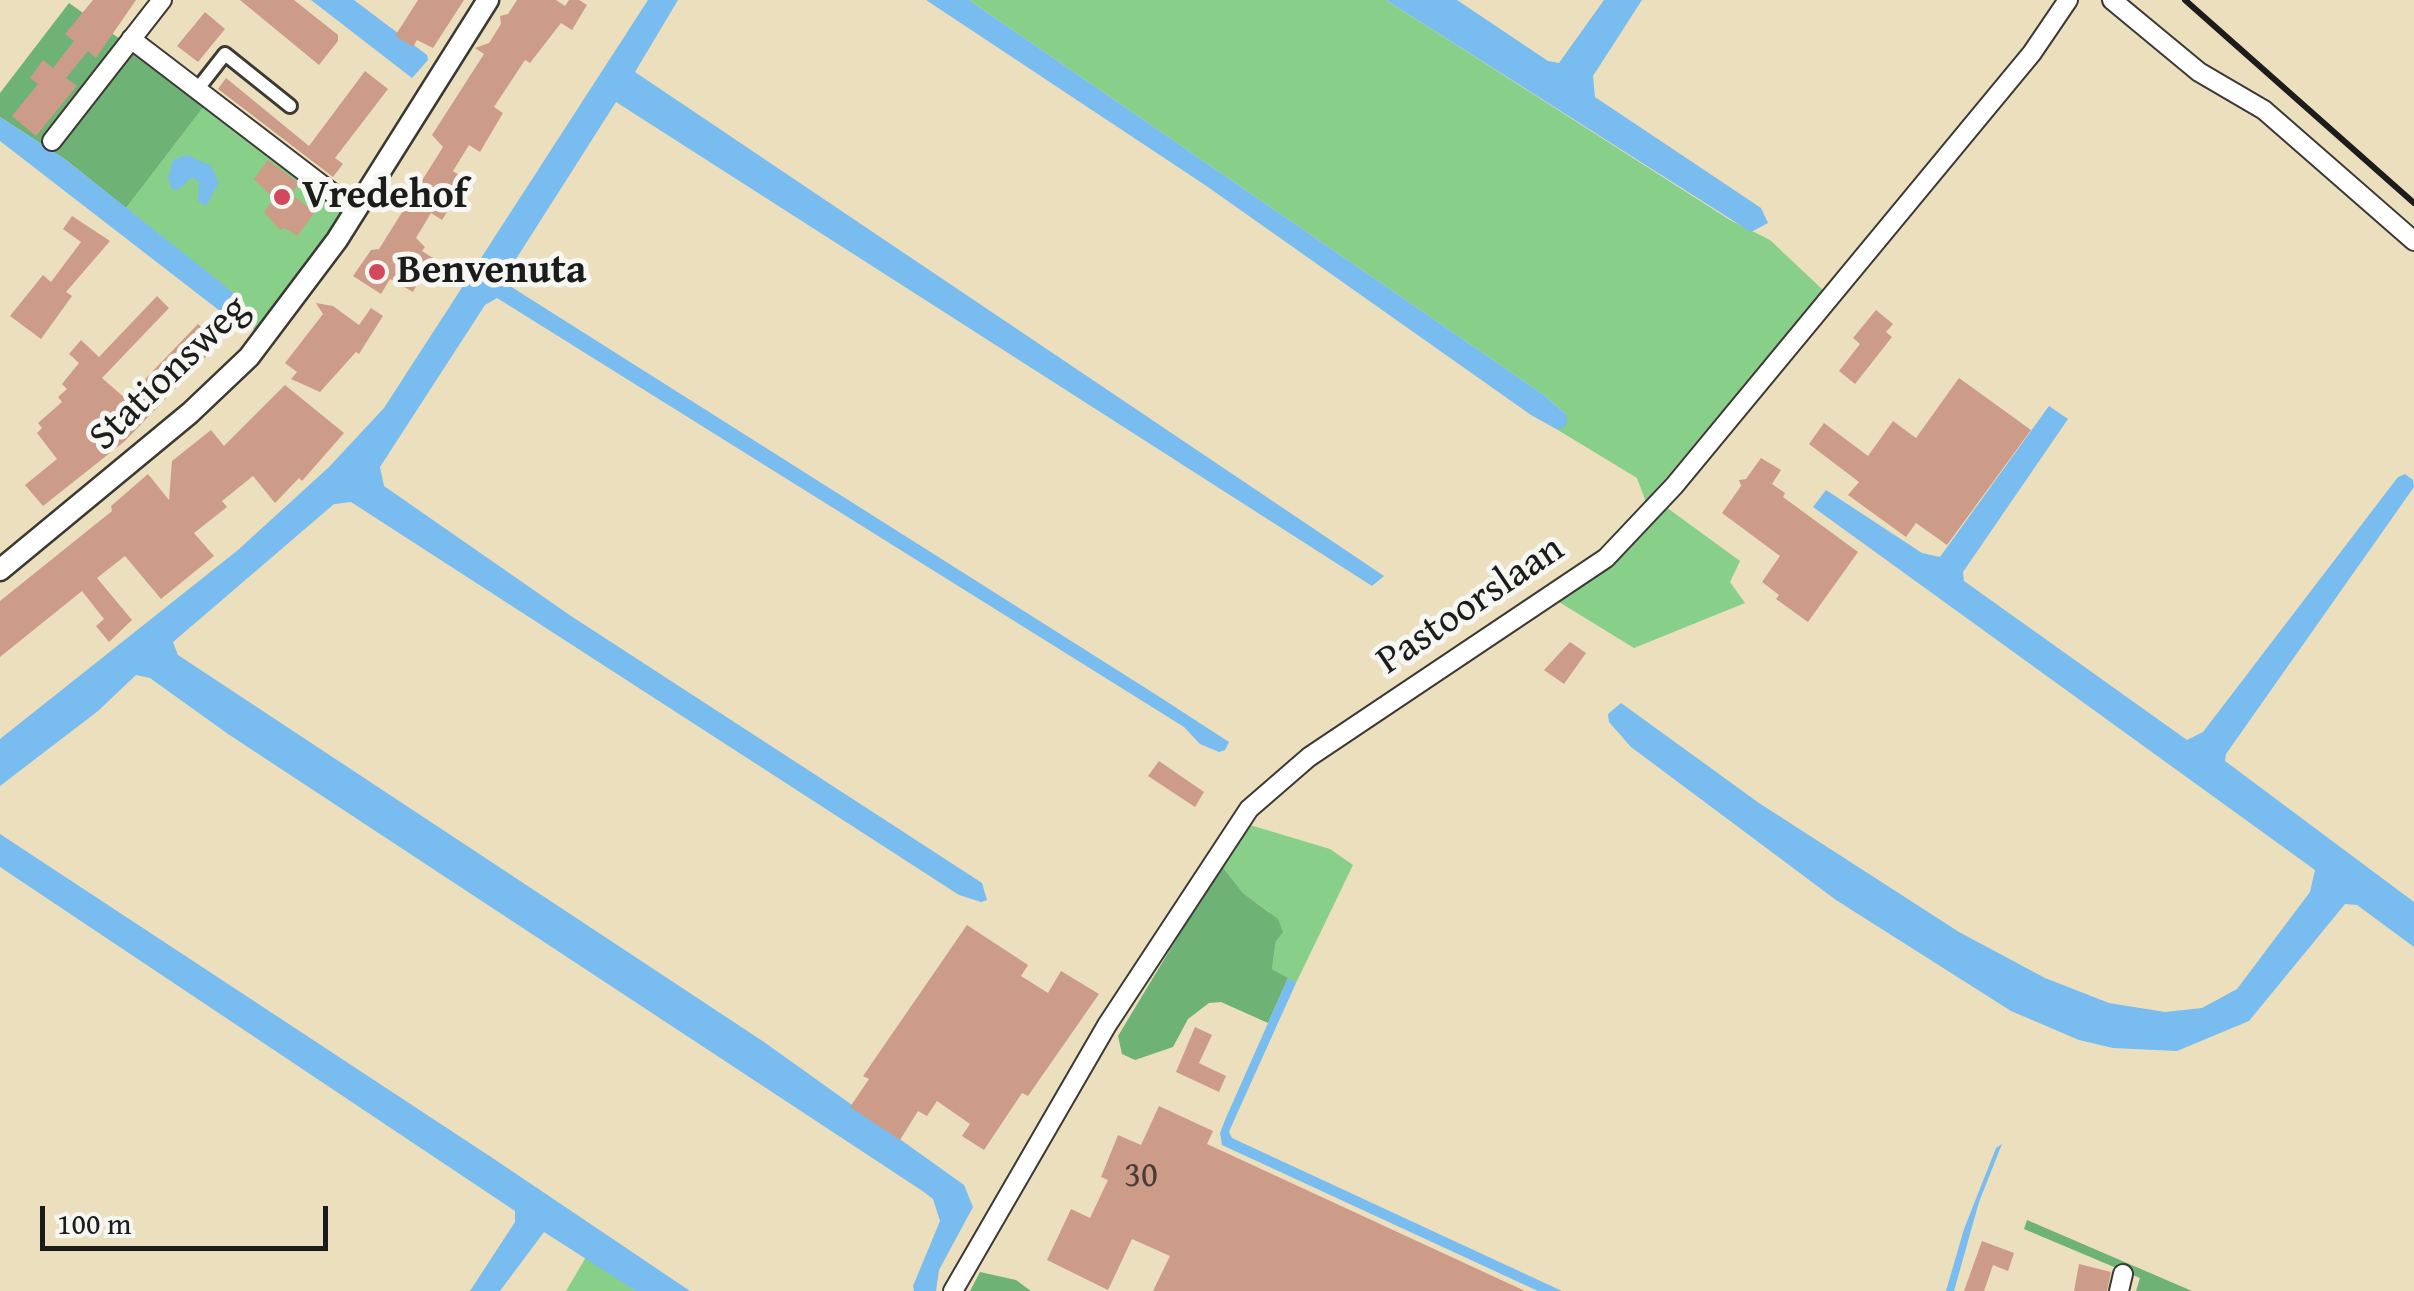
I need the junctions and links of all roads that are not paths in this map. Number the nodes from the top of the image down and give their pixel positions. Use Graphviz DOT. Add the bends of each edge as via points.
graph roads {
  1 [pos="162,0"];
  2 [pos="488,0"];
  3 [pos="2068,0"];
  4 [pos="2112,0"];
  5 [pos="131,40"];
  6 [pos="196,91"];
  7 [pos="290,106"];
  8 [pos="52,142"];
  9 [pos="356,211"];
  10 [pos="2414,241"];
  11 [pos="0,570"];
  12 [pos="954,1291"];
  1 -- 5 [label="street"];
  2 -- 9 [label="street, Stationsweg"];
  3 -- 12 [label="street, Pastoorslaan" via="1674,486 1606,558 1309,758 1249,809 1106,1025"];
  4 -- 10 [label="street" via="2199,72 2264,110"];
  5 -- 6 [label="street"];
  5 -- 8 [label="street"];
  6 -- 7 [label="street" via="225,54"];
  6 -- 9 [label="street"];
  9 -- 11 [label="street, Stationsweg" via="240,368"];
}
